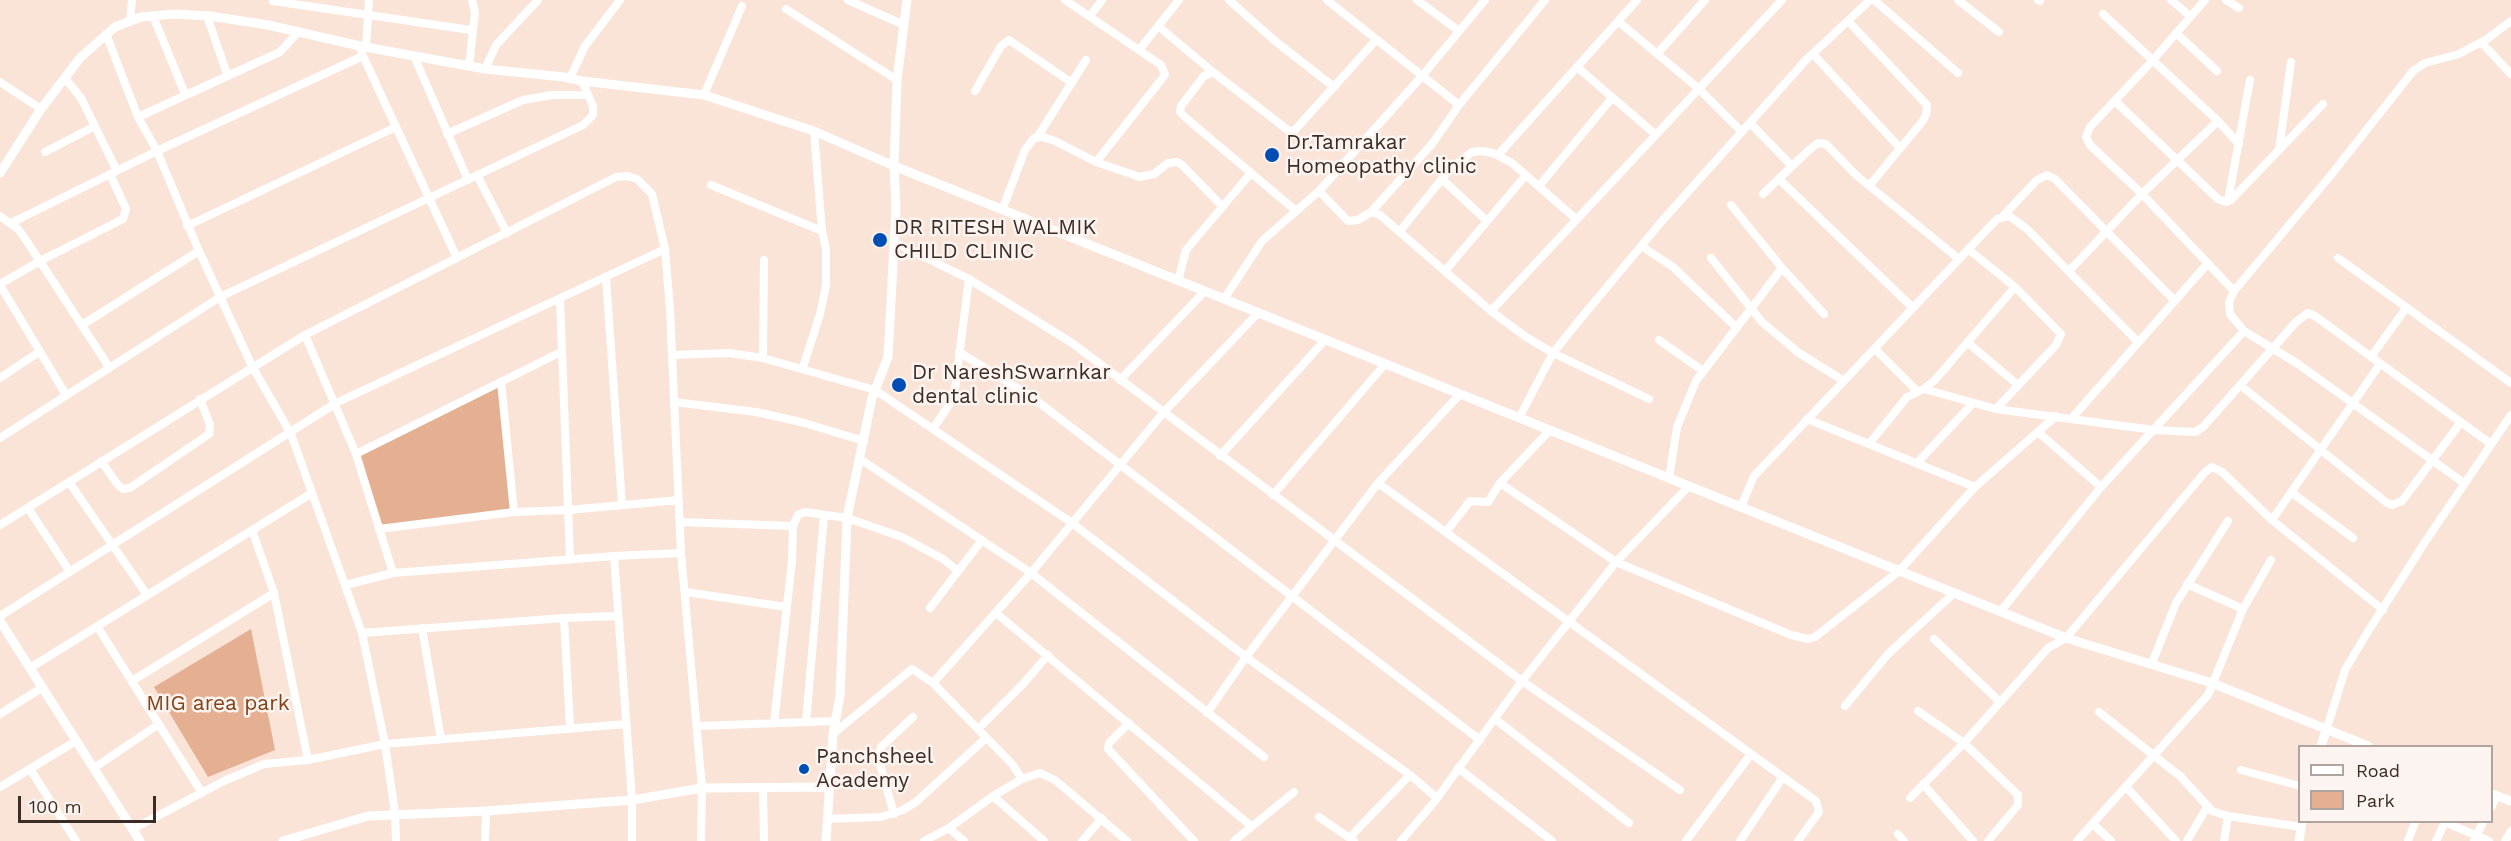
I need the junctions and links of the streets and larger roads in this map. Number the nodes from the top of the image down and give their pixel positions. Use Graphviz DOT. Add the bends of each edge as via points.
graph roads {
  1 [pos="132,0"];
  2 [pos="369,0"];
  3 [pos="472,0"];
  4 [pos="538,0"];
  5 [pos="620,0"];
  6 [pos="848,0"];
  7 [pos="907,0"];
  8 [pos="1065,0"];
  9 [pos="1102,0"];
  10 [pos="1179,0"];
  11 [pos="1229,0"];
  12 [pos="1327,0"];
  13 [pos="1417,0"];
  14 [pos="1485,0"];
  15 [pos="1545,0"];
  16 [pos="1637,0"];
  17 [pos="1705,0"];
  18 [pos="1782,0"];
  19 [pos="1872,0"];
  20 [pos="1958,0"];
  21 [pos="2171,0"];
  22 [pos="2205,0"];
  23 [pos="2226,0"];
  24 [pos="273,1"];
  25 [pos="742,6"];
  26 [pos="2239,8"];
  27 [pos="786,9"];
  28 [pos="2103,14"];
  29 [pos="367,15"];
  30 [pos="153,16"];
  31 [pos="207,16"];
  32 [pos="1090,16"];
  33 [pos="2190,16"];
  34 [pos="130,21"];
  35 [pos="1848,21"];
  36 [pos="2511,21"];
  37 [pos="1619,22"];
  38 [pos="904,25"];
  39 [pos="1158,26"];
  40 [pos="471,30"];
  41 [pos="1459,31"];
  42 [pos="298,32"];
  43 [pos="1999,32"];
  44 [pos="2176,33"];
  45 [pos="106,34"];
  46 [pos="1376,40"];
  47 [pos="2481,42"];
  48 [pos="363,50"];
  49 [pos="1138,50"];
  50 [pos="1657,54"];
  51 [pos="1813,54"];
  52 [pos="414,56"];
  53 [pos="1086,60"];
  54 [pos="2153,60"];
  55 [pos="2291,62"];
  56 [pos="469,66"];
  57 [pos="1577,67"];
  58 [pos="484,69"];
  59 [pos="1213,72"];
  60 [pos="2217,72"];
  61 [pos="1958,73"];
  62 [pos="227,74"];
  63 [pos="2511,74"];
  64 [pos="1422,76"];
  65 [pos="65,78"];
  66 [pos="570,78"];
  67 [pos="897,80"];
  68 [pos="2250,80"];
  69 [pos="582,81"];
  70 [pos="0,82"];
  71 [pos="1072,83"];
  72 [pos="1334,87"];
  73 [pos="1698,88"];
  74 [pos="975,91"];
  75 [pos="186,94"];
  76 [pos="587,94"];
  77 [pos="704,95"];
  78 [pos="1612,98"];
  79 [pos="2115,101"];
  80 [pos="2323,104"];
  81 [pos="1459,105"];
  82 [pos="41,109"];
  83 [pos="138,117"];
  84 [pos="2218,121"];
  85 [pos="1750,123"];
  86 [pos="95,126"];
  87 [pos="396,127"];
  88 [pos="814,131"];
  89 [pos="1742,132"];
  90 [pos="447,134"];
  91 [pos="1655,134"];
  92 [pos="1038,136"];
  93 [pos="2239,144"];
  94 [pos="1900,148"];
  95 [pos="2278,150"];
  96 [pos="157,151"];
  97 [pos="45,152"];
  98 [pos="1498,155"];
  99 [pos="2178,159"];
  100 [pos="1096,162"];
  101 [pos="894,166"];
  102 [pos="1792,166"];
  103 [pos="114,172"];
  104 [pos="0,173"];
  105 [pos="1251,173"];
  106 [pos="477,175"];
  107 [pos="1526,175"];
  108 [pos="1442,178"];
  109 [pos="1779,179"];
  110 [pos="468,180"];
  111 [pos="711,185"];
  112 [pos="1539,186"];
  113 [pos="1869,186"];
  114 [pos="1319,191"];
  115 [pos="1763,194"];
  116 [pos="2142,194"];
  117 [pos="429,198"];
  118 [pos="2228,201"];
  119 [pos="1731,205"];
  120 [pos="1222,206"];
  121 [pos="1002,210"];
  122 [pos="1296,211"];
  123 [pos="1371,212"];
  124 [pos="0,216"];
  125 [pos="2002,216"];
  126 [pos="1576,219"];
  127 [pos="1487,221"];
  128 [pos="11,223"];
  129 [pos="187,226"];
  130 [pos="822,231"];
  131 [pos="1400,231"];
  132 [pos="2106,231"];
  133 [pos="507,233"];
  134 [pos="894,242"];
  135 [pos="1641,246"];
  136 [pos="665,249"];
  137 [pos="1968,249"];
  138 [pos="199,251"];
  139 [pos="457,258"];
  140 [pos="1711,258"];
  141 [pos="2338,258"];
  142 [pos="1959,259"];
  143 [pos="764,260"];
  144 [pos="40,261"];
  145 [pos="2208,263"];
  146 [pos="1782,268"];
  147 [pos="1445,271"];
  148 [pos="2069,271"];
  149 [pos="606,277"];
  150 [pos="969,279"];
  151 [pos="1178,281"];
  152 [pos="0,285"];
  153 [pos="2015,287"];
  154 [pos="1205,291"];
  155 [pos="2234,291"];
  156 [pos="220,297"];
  157 [pos="560,299"];
  158 [pos="1224,299"];
  159 [pos="2175,301"];
  160 [pos="1913,308"];
  161 [pos="2406,308"];
  162 [pos="1491,311"];
  163 [pos="1751,311"];
  164 [pos="1258,313"];
  165 [pos="1824,314"];
  166 [pos="82,325"];
  167 [pos="1737,328"];
  168 [pos="2244,331"];
  169 [pos="305,335"];
  170 [pos="1325,340"];
  171 [pos="1659,340"];
  172 [pos="1967,342"];
  173 [pos="2138,342"];
  174 [pos="1875,349"];
  175 [pos="2272,349"];
  176 [pos="39,352"];
  177 [pos="561,352"];
  178 [pos="959,352"];
  179 [pos="1553,353"];
  180 [pos="672,355"];
  181 [pos="2371,357"];
  182 [pos="763,358"];
  183 [pos="1385,364"];
  184 [pos="2380,364"];
  185 [pos="252,366"];
  186 [pos="109,367"];
  187 [pos="803,367"];
  188 [pos="1703,371"];
  189 [pos="0,378"];
  190 [pos="1120,380"];
  191 [pos="1844,381"];
  192 [pos="501,382"];
  193 [pos="2511,383"];
  194 [pos="2018,385"];
  195 [pos="2240,385"];
  196 [pos="875,390"];
  197 [pos="1921,390"];
  198 [pos="1460,394"];
  199 [pos="66,395"];
  200 [pos="200,399"];
  201 [pos="1649,399"];
  202 [pos="675,402"];
  203 [pos="2352,402"];
  204 [pos="336,403"];
  205 [pos="1972,404"];
  206 [pos="1996,409"];
  207 [pos="1163,413"];
  208 [pos="2511,415"];
  209 [pos="2056,416"];
  210 [pos="1520,418"];
  211 [pos="2072,418"];
  212 [pos="1807,419"];
  213 [pos="2462,422"];
  214 [pos="933,429"];
  215 [pos="1550,430"];
  216 [pos="2154,430"];
  217 [pos="2038,432"];
  218 [pos="291,434"];
  219 [pos="0,438"];
  220 [pos="864,441"];
  221 [pos="1869,444"];
  222 [pos="2491,444"];
  223 [pos="2320,450"];
  224 [pos="356,454"];
  225 [pos="1220,456"];
  226 [pos="860,459"];
  227 [pos="101,461"];
  228 [pos="2432,461"];
  229 [pos="1917,463"];
  230 [pos="1120,465"];
  231 [pos="1669,478"];
  232 [pos="69,482"];
  233 [pos="1378,483"];
  234 [pos="1500,483"];
  235 [pos="2464,483"];
  236 [pos="1689,486"];
  237 [pos="1975,487"];
  238 [pos="2101,487"];
  239 [pos="2291,492"];
  240 [pos="312,493"];
  241 [pos="1273,495"];
  242 [pos="679,500"];
  243 [pos="622,505"];
  244 [pos="1741,507"];
  245 [pos="28,508"];
  246 [pos="568,510"];
  247 [pos="514,512"];
  248 [pos="824,514"];
  249 [pos="847,518"];
  250 [pos="2272,520"];
  251 [pos="2228,521"];
  252 [pos="680,522"];
  253 [pos="1072,523"];
  254 [pos="0,525"];
  255 [pos="793,526"];
  256 [pos="379,529"];
  257 [pos="252,530"];
  258 [pos="1446,532"];
  259 [pos="2353,538"];
  260 [pos="982,540"];
  261 [pos="1334,541"];
  262 [pos="114,545"];
  263 [pos="681,553"];
  264 [pos="614,556"];
  265 [pos="570,559"];
  266 [pos="2271,560"];
  267 [pos="1616,562"];
  268 [pos="958,570"];
  269 [pos="1899,571"];
  270 [pos="70,572"];
  271 [pos="393,573"];
  272 [pos="1031,573"];
  273 [pos="2187,584"];
  274 [pos="345,585"];
  275 [pos="686,592"];
  276 [pos="274,593"];
  277 [pos="1954,593"];
  278 [pos="147,595"];
  279 [pos="1292,596"];
  280 [pos="786,606"];
  281 [pos="930,608"];
  282 [pos="2243,609"];
  283 [pos="2383,610"];
  284 [pos="2000,612"];
  285 [pos="996,613"];
  286 [pos="617,616"];
  287 [pos="564,618"];
  288 [pos="1570,621"];
  289 [pos="1,624"];
  290 [pos="97,626"];
  291 [pos="422,628"];
  292 [pos="362,633"];
  293 [pos="2066,638"];
  294 [pos="1934,639"];
  295 [pos="1048,655"];
  296 [pos="1246,657"];
  297 [pos="2152,663"];
  298 [pos="30,668"];
  299 [pos="132,681"];
  300 [pos="1522,681"];
  301 [pos="933,683"];
  302 [pos="2212,683"];
  303 [pos="43,687"];
  304 [pos="1999,701"];
  305 [pos="1845,706"];
  306 [pos="1918,711"];
  307 [pos="2099,712"];
  308 [pos="1207,713"];
  309 [pos="0,714"];
  310 [pos="913,717"];
  311 [pos="1495,719"];
  312 [pos="835,721"];
  313 [pos="1127,721"];
  314 [pos="806,722"];
  315 [pos="626,723"];
  316 [pos="774,723"];
  317 [pos="159,724"];
  318 [pos="697,726"];
  319 [pos="570,727"];
  320 [pos="978,729"];
  321 [pos="2326,731"];
  322 [pos="832,734"];
  323 [pos="986,738"];
  324 [pos="441,739"];
  325 [pos="1480,740"];
  326 [pos="76,741"];
  327 [pos="1964,743"];
  328 [pos="385,744"];
  329 [pos="2322,745"];
  330 [pos="2363,745"];
  331 [pos="1751,754"];
  332 [pos="2156,756"];
  333 [pos="1264,757"];
  334 [pos="308,760"];
  335 [pos="94,768"];
  336 [pos="1458,768"];
  337 [pos="30,769"];
  338 [pos="2241,770"];
  339 [pos="1783,777"];
  340 [pos="1408,778"];
  341 [pos="1022,779"];
  342 [pos="1923,784"];
  343 [pos="2298,785"];
  344 [pos="0,787"];
  345 [pos="763,787"];
  346 [pos="829,787"];
  347 [pos="2126,787"];
  348 [pos="702,788"];
  349 [pos="1680,790"];
  350 [pos="1294,792"];
  351 [pos="202,793"];
  352 [pos="2494,795"];
  353 [pos="993,796"];
  354 [pos="1910,798"];
  355 [pos="632,800"];
  356 [pos="2511,801"];
  357 [pos="1434,802"];
  358 [pos="2207,807"];
  359 [pos="486,811"];
  360 [pos="395,813"];
  361 [pos="894,814"];
  362 [pos="2228,816"];
  363 [pos="1102,818"];
  364 [pos="1319,818"];
  365 [pos="827,819"];
  366 [pos="1629,822"];
  367 [pos="2415,823"];
  368 [pos="2445,823"];
  369 [pos="2447,823"];
  370 [pos="2482,823"];
  371 [pos="2093,824"];
  372 [pos="2301,824"];
  373 [pos="1251,826"];
  374 [pos="949,828"];
  375 [pos="133,829"];
  376 [pos="2511,831"];
  377 [pos="1898,834"];
  378 [pos="2475,838"];
  379 [pos="1352,839"];
  380 [pos="76,841"];
  381 [pos="140,841"];
  382 [pos="283,841"];
  383 [pos="396,841"];
  384 [pos="485,841"];
  385 [pos="632,841"];
  386 [pos="701,841"];
  387 [pos="764,841"];
  388 [pos="829,841"];
  389 [pos="924,841"];
  390 [pos="964,841"];
  391 [pos="1044,841"];
  392 [pos="1082,841"];
  393 [pos="1127,841"];
  394 [pos="1194,841"];
  395 [pos="1234,841"];
  396 [pos="1401,841"];
  397 [pos="1552,841"];
  398 [pos="1686,841"];
  399 [pos="1740,841"];
  400 [pos="1798,841"];
  401 [pos="1904,841"];
  402 [pos="1974,841"];
  403 [pos="1988,841"];
  404 [pos="2077,841"];
  405 [pos="2111,841"];
  406 [pos="2176,841"];
  407 [pos="2187,841"];
  408 [pos="2224,841"];
  409 [pos="2299,841"];
  410 [pos="2408,841"];
  411 [pos="2436,841"];
  412 [pos="2489,841"];
  413 [pos="2505,841"];
  1 -- 34 [label="street"];
  2 -- 29 [label="street"];
  3 -- 40 [label="street" via="475,12"];
  4 -- 58 [label="street" via="496,45"];
  5 -- 66 [label="street" via="585,46"];
  6 -- 38 [label="street"];
  7 -- 38 [label="street"];
  8 -- 32 [label="street"];
  9 -- 32 [label="street"];
  10 -- 39 [label="street"];
  11 -- 72 [label="street"];
  12 -- 46 [label="street"];
  13 -- 41 [label="street"];
  14 -- 41 [label="street"];
  15 -- 81 [label="street"];
  16 -- 37 [label="street"];
  17 -- 50 [label="street"];
  18 -- 73 [label="street"];
  19 -- 35 [label="street"];
  19 -- 61 [label="street"];
  20 -- 43 [label="street"];
  21 -- 33 [label="street"];
  22 -- 33 [label="street"];
  23 -- 26 [label="street"];
  24 -- 29 [label="street"];
  25 -- 77 [label="street"];
  27 -- 67 [label="street"];
  28 -- 54 [label="street"];
  29 -- 40 [label="street"];
  29 -- 48 [label="street"];
  30 -- 31 [label="street"];
  30 -- 34 [label="street"];
  30 -- 75 [label="street"];
  31 -- 42 [label="street"];
  31 -- 62 [label="street"];
  32 -- 49 [label="street"];
  33 -- 44 [label="street"];
  34 -- 45 [label="street"];
  35 -- 51 [label="street"];
  35 -- 94 [label="street" via="1927,105 1922,122"];
  36 -- 47 [label="street"];
  37 -- 50 [label="street"];
  37 -- 57 [label="street"];
  38 -- 67 [label="street"];
  39 -- 49 [label="street"];
  39 -- 59 [label="street"];
  40 -- 56 [label="street"];
  41 -- 64 [label="street"];
  42 -- 48 [label="street"];
  42 -- 62 [label="street" via="280,52"];
  44 -- 54 [label="street"];
  44 -- 60 [label="street"];
  45 -- 65 [label="street"];
  45 -- 83 [label="street"];
  46 -- 64 [label="street"];
  46 -- 72 [label="street"];
  47 -- 63 [label="street"];
  47 -- 155 [label="street" via="2413,71"];
  48 -- 52 [label="street"];
  48 -- 87 [label="street"];
  48 -- 96 [label="street"];
  49 -- 100 [label="street" via="1161,65 1165,75"];
  50 -- 73 [label="street"];
  51 -- 85 [label="street"];
  51 -- 94 [label="street"];
  52 -- 56 [label="street"];
  52 -- 90 [label="street"];
  53 -- 71 [label="street"];
  54 -- 79 [label="street"];
  54 -- 84 [label="street"];
  55 -- 95 [label="street"];
  56 -- 58 [label="street"];
  57 -- 78 [label="street"];
  57 -- 98 [label="street"];
  58 -- 66 [label="street"];
  59 -- 72 [label="street" via="1289,131 1296,130"];
  59 -- 105 [label="street" via="1204,76 1180,106 1180,112"];
  62 -- 75 [label="street"];
  64 -- 81 [label="street"];
  64 -- 114 [label="street"];
  65 -- 82 [label="street"];
  65 -- 86 [label="street"];
  66 -- 69 [label="street"];
  67 -- 101 [label="street"];
  68 -- 93 [label="street"];
  69 -- 76 [label="street"];
  69 -- 77 [label="street"];
  70 -- 82 [label="street"];
  71 -- 74 [label="street" via="1009,40 1001,45"];
  71 -- 92 [label="street"];
  73 -- 89 [label="street"];
  73 -- 91 [label="street"];
  75 -- 83 [label="street"];
  76 -- 90 [label="street" via="552,94 523,100"];
  76 -- 106 [label="street" via="593,115 583,125"];
  77 -- 88 [label="street"];
  78 -- 91 [label="street"];
  78 -- 112 [label="street"];
  79 -- 99 [label="street"];
  79 -- 116 [label="street" via="2090,127 2087,141"];
  80 -- 95 [label="street"];
  81 -- 123 [label="street" via="1432,144"];
  82 -- 104 [label="street"];
  83 -- 96 [label="street"];
  84 -- 93 [label="street"];
  84 -- 99 [label="street"];
  85 -- 89 [label="street"];
  85 -- 102 [label="street"];
  86 -- 97 [label="street"];
  86 -- 103 [label="street"];
  87 -- 117 [label="street"];
  87 -- 129 [label="street"];
  88 -- 101 [label="street"];
  88 -- 130 [label="street"];
  89 -- 135 [label="street"];
  90 -- 110 [label="street"];
  91 -- 126 [label="street"];
  92 -- 100 [label="street"];
  92 -- 121 [label="street" via="1025,150"];
  93 -- 118 [label="street"];
  94 -- 113 [label="street"];
  95 -- 118 [label="street"];
  96 -- 103 [label="street"];
  96 -- 129 [label="street"];
  98 -- 107 [label="street"];
  98 -- 108 [label="street" via="1472,152"];
  99 -- 116 [label="street"];
  99 -- 118 [label="street" via="2218,199"];
  100 -- 120 [label="street" via="1140,177 1176,162"];
  101 -- 121 [label="street"];
  101 -- 134 [label="street"];
  102 -- 109 [label="street"];
  102 -- 113 [label="street" via="1822,143"];
  103 -- 128 [label="street"];
  103 -- 144 [label="street" via="126,216"];
  105 -- 120 [label="street"];
  105 -- 122 [label="street"];
  106 -- 110 [label="street"];
  106 -- 133 [label="street"];
  107 -- 112 [label="street"];
  107 -- 127 [label="street"];
  108 -- 127 [label="street"];
  108 -- 131 [label="street"];
  109 -- 115 [label="street"];
  109 -- 160 [label="street"];
  110 -- 117 [label="street"];
  111 -- 130 [label="street"];
  112 -- 126 [label="street"];
  113 -- 142 [label="street"];
  114 -- 122 [label="street"];
  114 -- 123 [label="street" via="1348,220 1358,220"];
  116 -- 132 [label="street"];
  116 -- 145 [label="street"];
  117 -- 139 [label="street"];
  117 -- 156 [label="street"];
  119 -- 146 [label="street"];
  120 -- 151 [label="street" via="1186,250"];
  121 -- 151 [label="street"];
  122 -- 158 [label="street" via="1262,241"];
  123 -- 131 [label="street"];
  124 -- 128 [label="street"];
  125 -- 132 [label="street" via="2037,180 2048,175"];
  125 -- 137 [label="street"];
  125 -- 148 [label="street" via="2017,221"];
  126 -- 162 [label="street"];
  127 -- 147 [label="street"];
  128 -- 144 [label="street"];
  129 -- 138 [label="street"];
  130 -- 187 [label="street" via="826,285"];
  131 -- 147 [label="street"];
  132 -- 148 [label="street"];
  132 -- 159 [label="street"];
  133 -- 136 [label="street" via="616,177 628,176 652,194"];
  133 -- 139 [label="street"];
  134 -- 150 [label="street"];
  134 -- 196 [label="street" via="888,357"];
  135 -- 167 [label="street" via="1673,267"];
  135 -- 179 [label="street"];
  136 -- 149 [label="street"];
  136 -- 180 [label="street"];
  137 -- 142 [label="street"];
  137 -- 153 [label="street"];
  138 -- 156 [label="street"];
  138 -- 166 [label="street"];
  139 -- 169 [label="street"];
  140 -- 163 [label="street"];
  141 -- 161 [label="street"];
  142 -- 160 [label="street"];
  143 -- 182 [label="street"];
  144 -- 152 [label="street"];
  144 -- 166 [label="street"];
  145 -- 155 [label="street"];
  145 -- 159 [label="street"];
  146 -- 163 [label="street"];
  146 -- 165 [label="street"];
  147 -- 162 [label="street"];
  148 -- 173 [label="street"];
  149 -- 157 [label="street"];
  149 -- 243 [label="street"];
  150 -- 178 [label="street"];
  150 -- 190 [label="street" via="1072,343"];
  151 -- 154 [label="street"];
  152 -- 176 [label="street"];
  153 -- 172 [label="street"];
  153 -- 194 [label="street" via="2061,334 2060,340"];
  154 -- 158 [label="street"];
  154 -- 190 [label="street"];
  155 -- 168 [label="street" via="2229,302 2230,314"];
  156 -- 185 [label="street"];
  156 -- 186 [label="street"];
  157 -- 177 [label="street"];
  157 -- 204 [label="street"];
  158 -- 164 [label="street"];
  159 -- 173 [label="street"];
  160 -- 174 [label="street"];
  161 -- 181 [label="street"];
  161 -- 193 [label="street"];
  162 -- 179 [label="street"];
  163 -- 167 [label="street"];
  163 -- 191 [label="street" via="1799,353"];
  164 -- 170 [label="street"];
  164 -- 207 [label="street"];
  166 -- 186 [label="street"];
  167 -- 188 [label="street"];
  168 -- 175 [label="street"];
  168 -- 216 [label="street"];
  169 -- 185 [label="street"];
  169 -- 204 [label="street"];
  170 -- 183 [label="street"];
  170 -- 225 [label="street"];
  171 -- 188 [label="street"];
  172 -- 194 [label="street"];
  172 -- 197 [label="street"];
  173 -- 211 [label="street"];
  174 -- 191 [label="street"];
  174 -- 197 [label="street"];
  175 -- 181 [label="street" via="2308,313"];
  175 -- 195 [label="street"];
  175 -- 203 [label="street"];
  176 -- 189 [label="street"];
  176 -- 199 [label="street"];
  177 -- 192 [label="street"];
  177 -- 246 [label="street"];
  178 -- 214 [label="street" via="954,397"];
  178 -- 230 [label="street" via="1033,398"];
  179 -- 201 [label="street"];
  179 -- 210 [label="street"];
  180 -- 182 [label="street" via="729,353"];
  180 -- 202 [label="street"];
  181 -- 184 [label="street"];
  182 -- 187 [label="street"];
  183 -- 198 [label="street"];
  183 -- 241 [label="street"];
  184 -- 203 [label="street"];
  184 -- 213 [label="street"];
  185 -- 200 [label="street"];
  185 -- 218 [label="street"];
  186 -- 199 [label="street"];
  187 -- 196 [label="street"];
  188 -- 231 [label="street" via="1677,427"];
  190 -- 207 [label="street"];
  191 -- 212 [label="street"];
  192 -- 224 [label="street"];
  192 -- 247 [label="street"];
  194 -- 206 [label="street"];
  195 -- 216 [label="street" via="2199,430"];
  195 -- 223 [label="street"];
  196 -- 214 [label="street"];
  196 -- 220 [label="street"];
  197 -- 205 [label="street"];
  197 -- 221 [label="street" via="1907,397"];
  198 -- 210 [label="street"];
  198 -- 233 [label="street"];
  199 -- 219 [label="street"];
  200 -- 227 [label="street"];
  200 -- 227 [label="street" via="210,425 209,434 130,488 118,485"];
  202 -- 220 [label="street" via="756,412"];
  202 -- 242 [label="street"];
  203 -- 223 [label="street"];
  203 -- 228 [label="street"];
  204 -- 218 [label="street"];
  204 -- 224 [label="street"];
  205 -- 206 [label="street"];
  205 -- 229 [label="street"];
  206 -- 209 [label="street"];
  207 -- 225 [label="street"];
  207 -- 230 [label="street"];
  208 -- 222 [label="street"];
  209 -- 211 [label="street"];
  209 -- 217 [label="street"];
  210 -- 215 [label="street"];
  211 -- 216 [label="street"];
  212 -- 221 [label="street"];
  212 -- 244 [label="street" via="1754,476"];
  213 -- 222 [label="street"];
  213 -- 228 [label="street"];
  214 -- 253 [label="street"];
  215 -- 231 [label="street"];
  215 -- 234 [label="street"];
  216 -- 238 [label="street"];
  217 -- 237 [label="street"];
  217 -- 238 [label="street"];
  218 -- 240 [label="street"];
  218 -- 262 [label="street"];
  220 -- 226 [label="street"];
  221 -- 229 [label="street"];
  222 -- 235 [label="street"];
  223 -- 228 [label="street" via="2392,505 2402,501"];
  223 -- 239 [label="street"];
  224 -- 256 [label="street"];
  225 -- 241 [label="street"];
  226 -- 249 [label="street"];
  226 -- 260 [label="street"];
  227 -- 232 [label="street"];
  228 -- 235 [label="street"];
  229 -- 237 [label="street"];
  230 -- 253 [label="street"];
  230 -- 279 [label="street"];
  231 -- 236 [label="street"];
  232 -- 245 [label="street"];
  232 -- 262 [label="street"];
  233 -- 258 [label="street"];
  233 -- 261 [label="street"];
  234 -- 258 [label="street" via="1486,503 1467,503"];
  234 -- 267 [label="street"];
  235 -- 283 [label="street"];
  236 -- 244 [label="street"];
  236 -- 267 [label="street"];
  237 -- 269 [label="street"];
  238 -- 284 [label="street"];
  239 -- 250 [label="street"];
  239 -- 259 [label="street"];
  240 -- 257 [label="street"];
  240 -- 274 [label="street"];
  241 -- 261 [label="street"];
  242 -- 243 [label="street"];
  242 -- 252 [label="street"];
  243 -- 246 [label="street"];
  244 -- 269 [label="street"];
  245 -- 254 [label="street"];
  245 -- 270 [label="street"];
  246 -- 247 [label="street"];
  246 -- 265 [label="street"];
  247 -- 256 [label="street"];
  248 -- 249 [label="street"];
  248 -- 255 [label="street" via="801,513"];
  248 -- 314 [label="street"];
  249 -- 268 [label="street" via="902,537"];
  249 -- 312 [label="street" via="840,696"];
  250 -- 283 [label="street"];
  250 -- 293 [label="street" via="2222,472 2215,467 2210,469"];
  251 -- 273 [label="street"];
  252 -- 255 [label="street"];
  252 -- 263 [label="street"];
  253 -- 272 [label="street"];
  253 -- 296 [label="street"];
  255 -- 280 [label="street"];
  256 -- 271 [label="street"];
  257 -- 276 [label="street"];
  257 -- 278 [label="street"];
  258 -- 288 [label="street"];
  260 -- 268 [label="street"];
  260 -- 272 [label="street"];
  261 -- 279 [label="street"];
  261 -- 300 [label="street"];
  262 -- 270 [label="street"];
  262 -- 278 [label="street"];
  263 -- 264 [label="street"];
  263 -- 275 [label="street"];
  264 -- 265 [label="street"];
  264 -- 286 [label="street"];
  265 -- 271 [label="street"];
  266 -- 282 [label="street"];
  267 -- 269 [label="street" via="1802,639 1815,637"];
  267 -- 288 [label="street"];
  268 -- 281 [label="street"];
  269 -- 277 [label="street"];
  270 -- 289 [label="street"];
  271 -- 274 [label="street"];
  272 -- 285 [label="street"];
  272 -- 308 [label="street"];
  273 -- 282 [label="street"];
  273 -- 297 [label="street"];
  274 -- 292 [label="street"];
  275 -- 280 [label="street"];
  275 -- 318 [label="street"];
  276 -- 299 [label="street"];
  276 -- 334 [label="street"];
  277 -- 284 [label="street"];
  277 -- 305 [label="street" via="1888,654"];
  278 -- 290 [label="street"];
  279 -- 296 [label="street"];
  279 -- 325 [label="street"];
  280 -- 316 [label="street"];
  282 -- 302 [label="street"];
  283 -- 321 [label="street" via="2346,670"];
  284 -- 293 [label="street"];
  285 -- 295 [label="street"];
  285 -- 301 [label="street"];
  286 -- 287 [label="street"];
  286 -- 315 [label="street"];
  287 -- 291 [label="street"];
  287 -- 319 [label="street"];
  288 -- 300 [label="street"];
  288 -- 331 [label="street"];
  289 -- 298 [label="street"];
  290 -- 298 [label="street"];
  290 -- 299 [label="street"];
  291 -- 292 [label="street"];
  291 -- 324 [label="street"];
  292 -- 328 [label="street"];
  293 -- 297 [label="street"];
  293 -- 304 [label="street" via="2048,648"];
  294 -- 304 [label="street"];
  295 -- 313 [label="street"];
  295 -- 320 [label="street"];
  296 -- 308 [label="street"];
  296 -- 340 [label="street"];
  297 -- 302 [label="street"];
  298 -- 303 [label="street"];
  299 -- 317 [label="street"];
  300 -- 311 [label="street"];
  300 -- 349 [label="street"];
  301 -- 320 [label="street"];
  301 -- 322 [label="street" via="912,669"];
  302 -- 321 [label="street"];
  302 -- 332 [label="street" via="2208,695"];
  303 -- 309 [label="street"];
  303 -- 326 [label="street"];
  304 -- 327 [label="street"];
  306 -- 327 [label="street"];
  307 -- 332 [label="street"];
  308 -- 333 [label="street"];
  310 -- 361 [label="street" via="882,747 878,757"];
  311 -- 325 [label="street"];
  311 -- 366 [label="street"];
  312 -- 314 [label="street"];
  312 -- 322 [label="street"];
  313 -- 373 [label="street"];
  313 -- 394 [label="street" via="1109,743 1110,752"];
  314 -- 316 [label="street"];
  315 -- 319 [label="street"];
  315 -- 355 [label="street"];
  316 -- 318 [label="street"];
  317 -- 335 [label="street"];
  317 -- 351 [label="street"];
  318 -- 348 [label="street"];
  319 -- 324 [label="street"];
  320 -- 323 [label="street"];
  321 -- 329 [label="street"];
  321 -- 330 [label="street"];
  322 -- 346 [label="street"];
  323 -- 341 [label="street"];
  323 -- 361 [label="street" via="916,802"];
  324 -- 328 [label="street"];
  325 -- 336 [label="street"];
  326 -- 335 [label="street"];
  326 -- 337 [label="street"];
  327 -- 342 [label="street"];
  327 -- 403 [label="street" via="2019,798 2012,814"];
  328 -- 334 [label="street"];
  328 -- 360 [label="street"];
  331 -- 339 [label="street"];
  331 -- 398 [label="street"];
  332 -- 347 [label="street"];
  332 -- 358 [label="street"];
  334 -- 351 [label="street" via="264,764"];
  335 -- 375 [label="street"];
  336 -- 357 [label="street"];
  336 -- 397 [label="street"];
  337 -- 344 [label="street"];
  337 -- 380 [label="street"];
  338 -- 343 [label="street"];
  339 -- 399 [label="street"];
  339 -- 400 [label="street" via="1820,808"];
  340 -- 357 [label="street"];
  340 -- 379 [label="street"];
  341 -- 353 [label="street"];
  341 -- 363 [label="street" via="1046,774"];
  342 -- 354 [label="street"];
  342 -- 402 [label="street"];
  345 -- 346 [label="street"];
  345 -- 348 [label="street"];
  345 -- 387 [label="street"];
  346 -- 365 [label="street"];
  347 -- 371 [label="street"];
  347 -- 406 [label="street"];
  348 -- 355 [label="street"];
  348 -- 386 [label="street"];
  350 -- 373 [label="street"];
  351 -- 375 [label="street"];
  352 -- 356 [label="street"];
  353 -- 374 [label="street"];
  353 -- 391 [label="street"];
  355 -- 359 [label="street"];
  355 -- 385 [label="street"];
  357 -- 396 [label="street"];
  358 -- 362 [label="street"];
  358 -- 407 [label="street"];
  359 -- 360 [label="street"];
  359 -- 384 [label="street"];
  360 -- 382 [label="street" via="368,816"];
  360 -- 383 [label="street"];
  361 -- 365 [label="street"];
  362 -- 372 [label="street"];
  362 -- 408 [label="street"];
  363 -- 392 [label="street"];
  363 -- 393 [label="street"];
  364 -- 379 [label="street"];
  365 -- 388 [label="street"];
  367 -- 410 [label="street"];
  368 -- 411 [label="street"];
  369 -- 378 [label="street"];
  370 -- 378 [label="street"];
  371 -- 404 [label="street"];
  371 -- 405 [label="street"];
  372 -- 409 [label="street"];
  373 -- 395 [label="street"];
  374 -- 389 [label="street"];
  374 -- 390 [label="street"];
  375 -- 381 [label="street"];
  376 -- 413 [label="street"];
  377 -- 401 [label="street"];
  378 -- 412 [label="street"];
}
